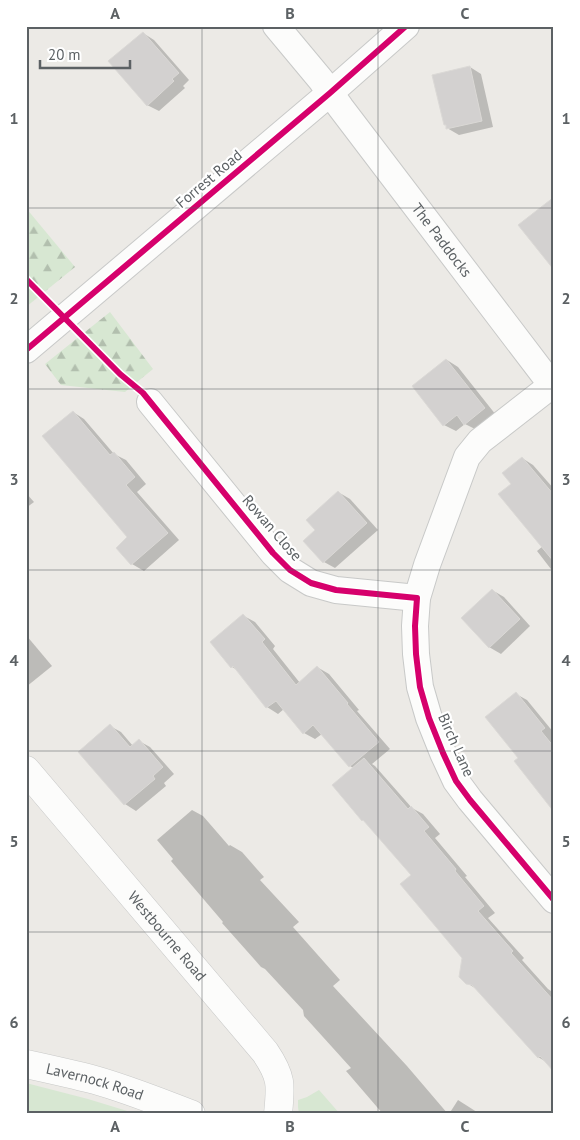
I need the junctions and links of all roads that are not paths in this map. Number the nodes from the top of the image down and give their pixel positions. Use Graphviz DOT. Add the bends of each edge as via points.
graph roads {
  1 [pos="276,26"];
  2 [pos="406,26"];
  3 [pos="330,93"];
  4 [pos="26,350"];
  5 [pos="553,387"];
  6 [pos="150,402"];
  7 [pos="417,598"];
  8 [pos="26,770"];
  9 [pos="554,900"];
  10 [pos="26,1064"];
  11 [pos="190,1114"];
  12 [pos="278,1114"];
  1 -- 3 [label="street, The Paddocks"];
  2 -- 3 [label="street, Forrest Road"];
  3 -- 4 [label="street, Forrest Road"];
  3 -- 5 [label="street, The Paddocks"];
  5 -- 7 [label="street, Birch Lane" via="480,441 467,457"];
  6 -- 7 [label="street, Rowan Close" via="290,570 311,583 336,590"];
  7 -- 9 [label="street, Birch Lane" via="415,626 420,687 443,753 456,781 470,800"];
  8 -- 12 [label="street, Westbourne Road" via="265,1052 279,1077"];
  10 -- 11 [label="street, Lavernock Road" via="96,1080"];
}
